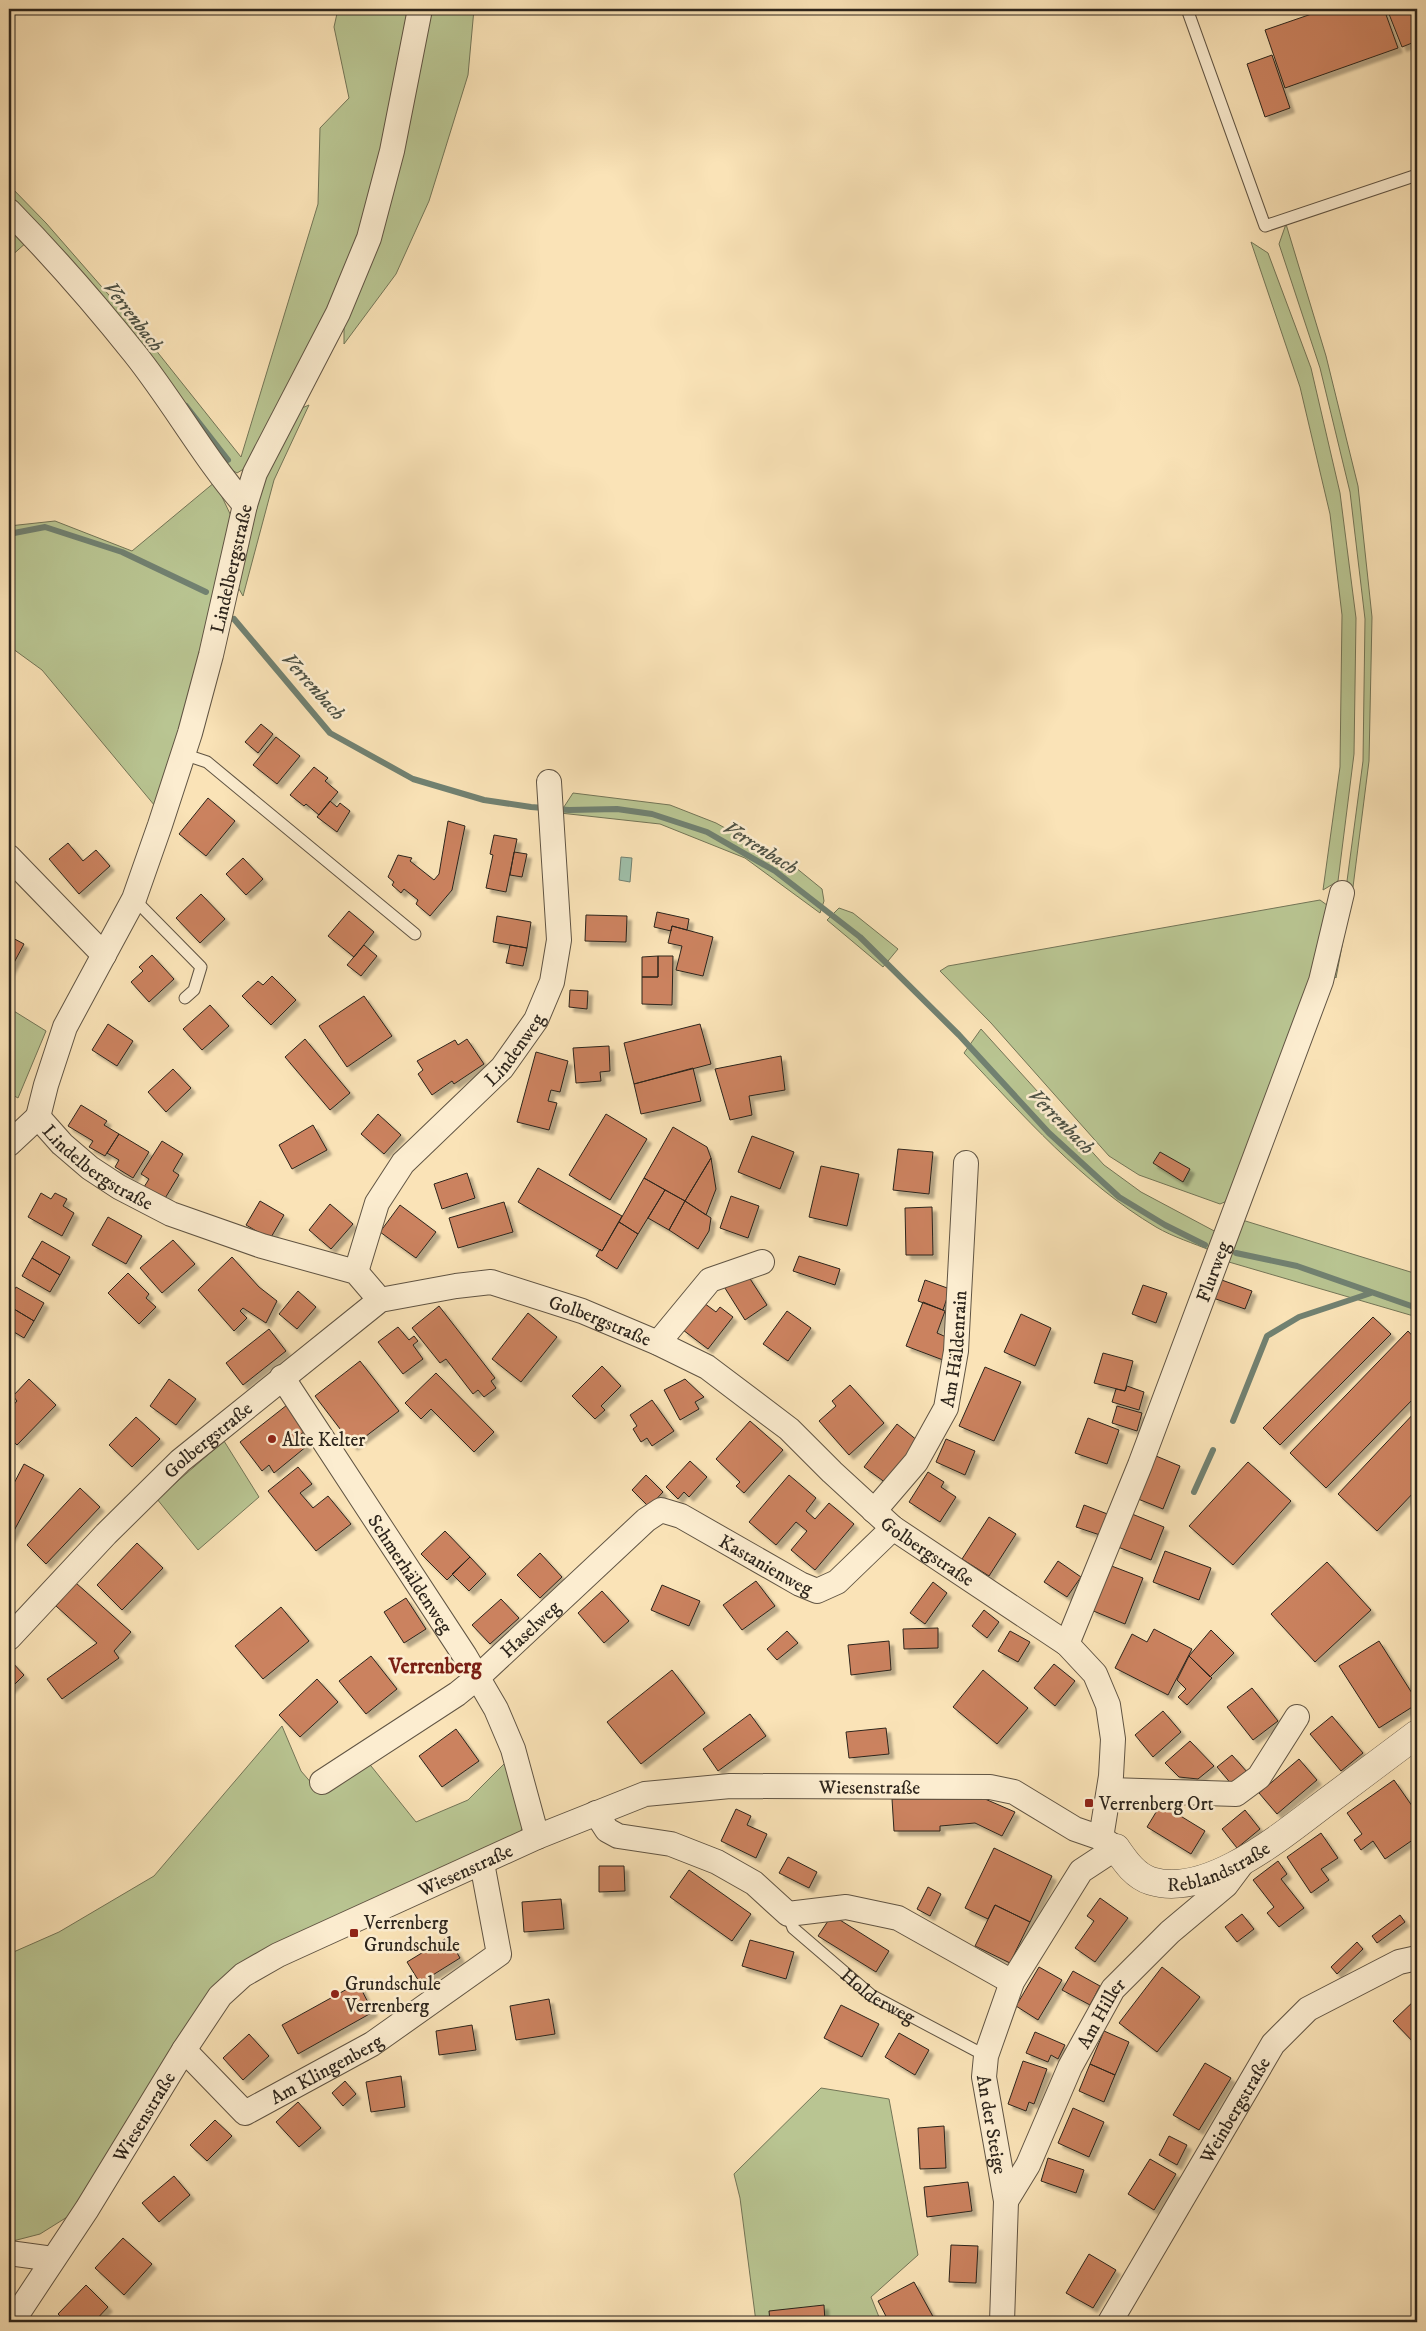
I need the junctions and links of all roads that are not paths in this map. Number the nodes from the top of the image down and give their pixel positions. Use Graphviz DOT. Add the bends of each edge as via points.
graph roads {
  1 [pos="420,9"];
  2 [pos="1187,9"];
  3 [pos="1417,175"];
  4 [pos="9,211"];
  5 [pos="245,505"];
  6 [pos="183,754"];
  7 [pos="549,782"];
  8 [pos="9,857"];
  9 [pos="1342,893"];
  10 [pos="134,899"];
  11 [pos="415,934"];
  12 [pos="104,955"];
  13 [pos="185,998"];
  14 [pos="38,1118"];
  15 [pos="9,1144"];
  16 [pos="966,1163"];
  17 [pos="762,1262"];
  18 [pos="356,1272"];
  19 [pos="380,1300"];
  20 [pos="658,1343"];
  21 [pos="282,1377"];
  22 [pos="874,1511"];
  23 [pos="681,1516"];
  24 [pos="893,1528"];
  25 [pos="9,1638"];
  26 [pos="1067,1644"];
  27 [pos="478,1677"];
  28 [pos="1297,1717"];
  29 [pos="1417,1734"];
  30 [pos="322,1782"];
  31 [pos="1110,1790"];
  32 [pos="596,1813"];
  33 [pos="537,1837"];
  34 [pos="1108,1843"];
  35 [pos="1244,1861"];
  36 [pos="482,1863"];
  37 [pos="788,1914"];
  38 [pos="1417,1958"];
  39 [pos="1012,1982"];
  40 [pos="184,2050"];
  41 [pos="986,2056"];
  42 [pos="1006,2201"];
  43 [pos="9,2253"];
  44 [pos="52,2260"];
  45 [pos="12,2322"];
  46 [pos="1002,2322"];
  47 [pos="1110,2322"];
  1 -- 5 [label="street, Lindelbergstraße" via="392,151 369,238 338,313 255,473"];
  2 -- 3 [label="lane" via="1265,226"];
  4 -- 5 [label="street" via="136,355 221,477"];
  5 -- 6 [label="street, Lindelbergstraße" via="211,655"];
  6 -- 10 [label="street, Lindelbergstraße"];
  6 -- 11 [label="lane" via="207,762"];
  7 -- 18 [label="street, Lindenweg" via="559,940 552,982 536,1020 502,1068 403,1163 377,1203"];
  8 -- 12 [label="street"];
  9 -- 26 [label="street, Flurweg" via="1321,981 1140,1465"];
  10 -- 12 [label="street, Lindelbergstraße"];
  10 -- 13 [label="lane" via="201,967 194,990"];
  12 -- 14 [label="street, Lindelbergstraße" via="65,1027"];
  14 -- 15 [label="street"];
  14 -- 18 [label="street, Lindelbergstraße" via="90,1168 171,1214 271,1248"];
  16 -- 22 [label="street, Am Häldenrain" via="956,1351 946,1408 916,1462"];
  17 -- 20 [label="street" via="710,1280"];
  18 -- 19 [label="street"];
  19 -- 20 [label="street, Golbergstraße" via="491,1282 582,1311"];
  19 -- 21 [label="street, Golbergstraße"];
  20 -- 22 [label="street, Golbergstraße" via="707,1368 789,1429"];
  21 -- 25 [label="street, Golbergstraße" via="180,1460"];
  21 -- 27 [label="street, Schmerhäldenweg"];
  22 -- 24 [label="street, Golbergstraße"];
  23 -- 24 [label="street, Kastanienweg" via="817,1591 837,1582"];
  23 -- 27 [label="street, Haselweg" via="661,1510 646,1520"];
  24 -- 26 [label="street, Golbergstraße"];
  26 -- 31 [label="street, Golbergstraße" via="1094,1674 1108,1705 1113,1740"];
  27 -- 30 [label="street, Haselweg"];
  27 -- 33 [label="street, Schmerhäldenweg" via="513,1749"];
  28 -- 31 [label="street" via="1259,1777 1236,1794"];
  29 -- 35 [label="street, Reblandstraße"];
  31 -- 34 [label="street, Golbergstraße"];
  32 -- 33 [label="street, Wiesenstraße"];
  32 -- 34 [label="street, Wiesenstraße" via="645,1794 730,1786 990,1787 1014,1792 1074,1829"];
  32 -- 37 [label="street, Holderweg" via="607,1830 618,1836 671,1844 717,1862 754,1883"];
  33 -- 36 [label="street, Wiesenstraße"];
  34 -- 35 [label="street, Reblandstraße" via="1130,1868 1150,1881 1174,1884 1204,1879"];
  34 -- 39 [label="street, An der Steige" via="1081,1871"];
  35 -- 42 [label="street, Am Hiller" via="1226,1885 1170,1932 1113,1989 1070,2067 1028,2165"];
  36 -- 40 [label="street, Wiesenstraße" via="278,1955 243,1975 220,1996"];
  36 -- 40 [label="street, Am Klingenberg" via="499,1954 372,2044 245,2113"];
  37 -- 39 [label="street" via="846,1907 898,1918"];
  37 -- 41 [label="lane, Holderweg" via="793,1928 871,1996"];
  38 -- 47 [label="street, Weinbergstraße" via="1399,1962 1308,2009 1273,2044"];
  39 -- 41 [label="street, An der Steige"];
  40 -- 44 [label="street, Wiesenstraße"];
  41 -- 42 [label="street, An der Steige" via="984,2077"];
  42 -- 46 [label="street, An der Steige"];
  43 -- 44 [label="street"];
  44 -- 45 [label="street, Wiesenstraße"];
}
